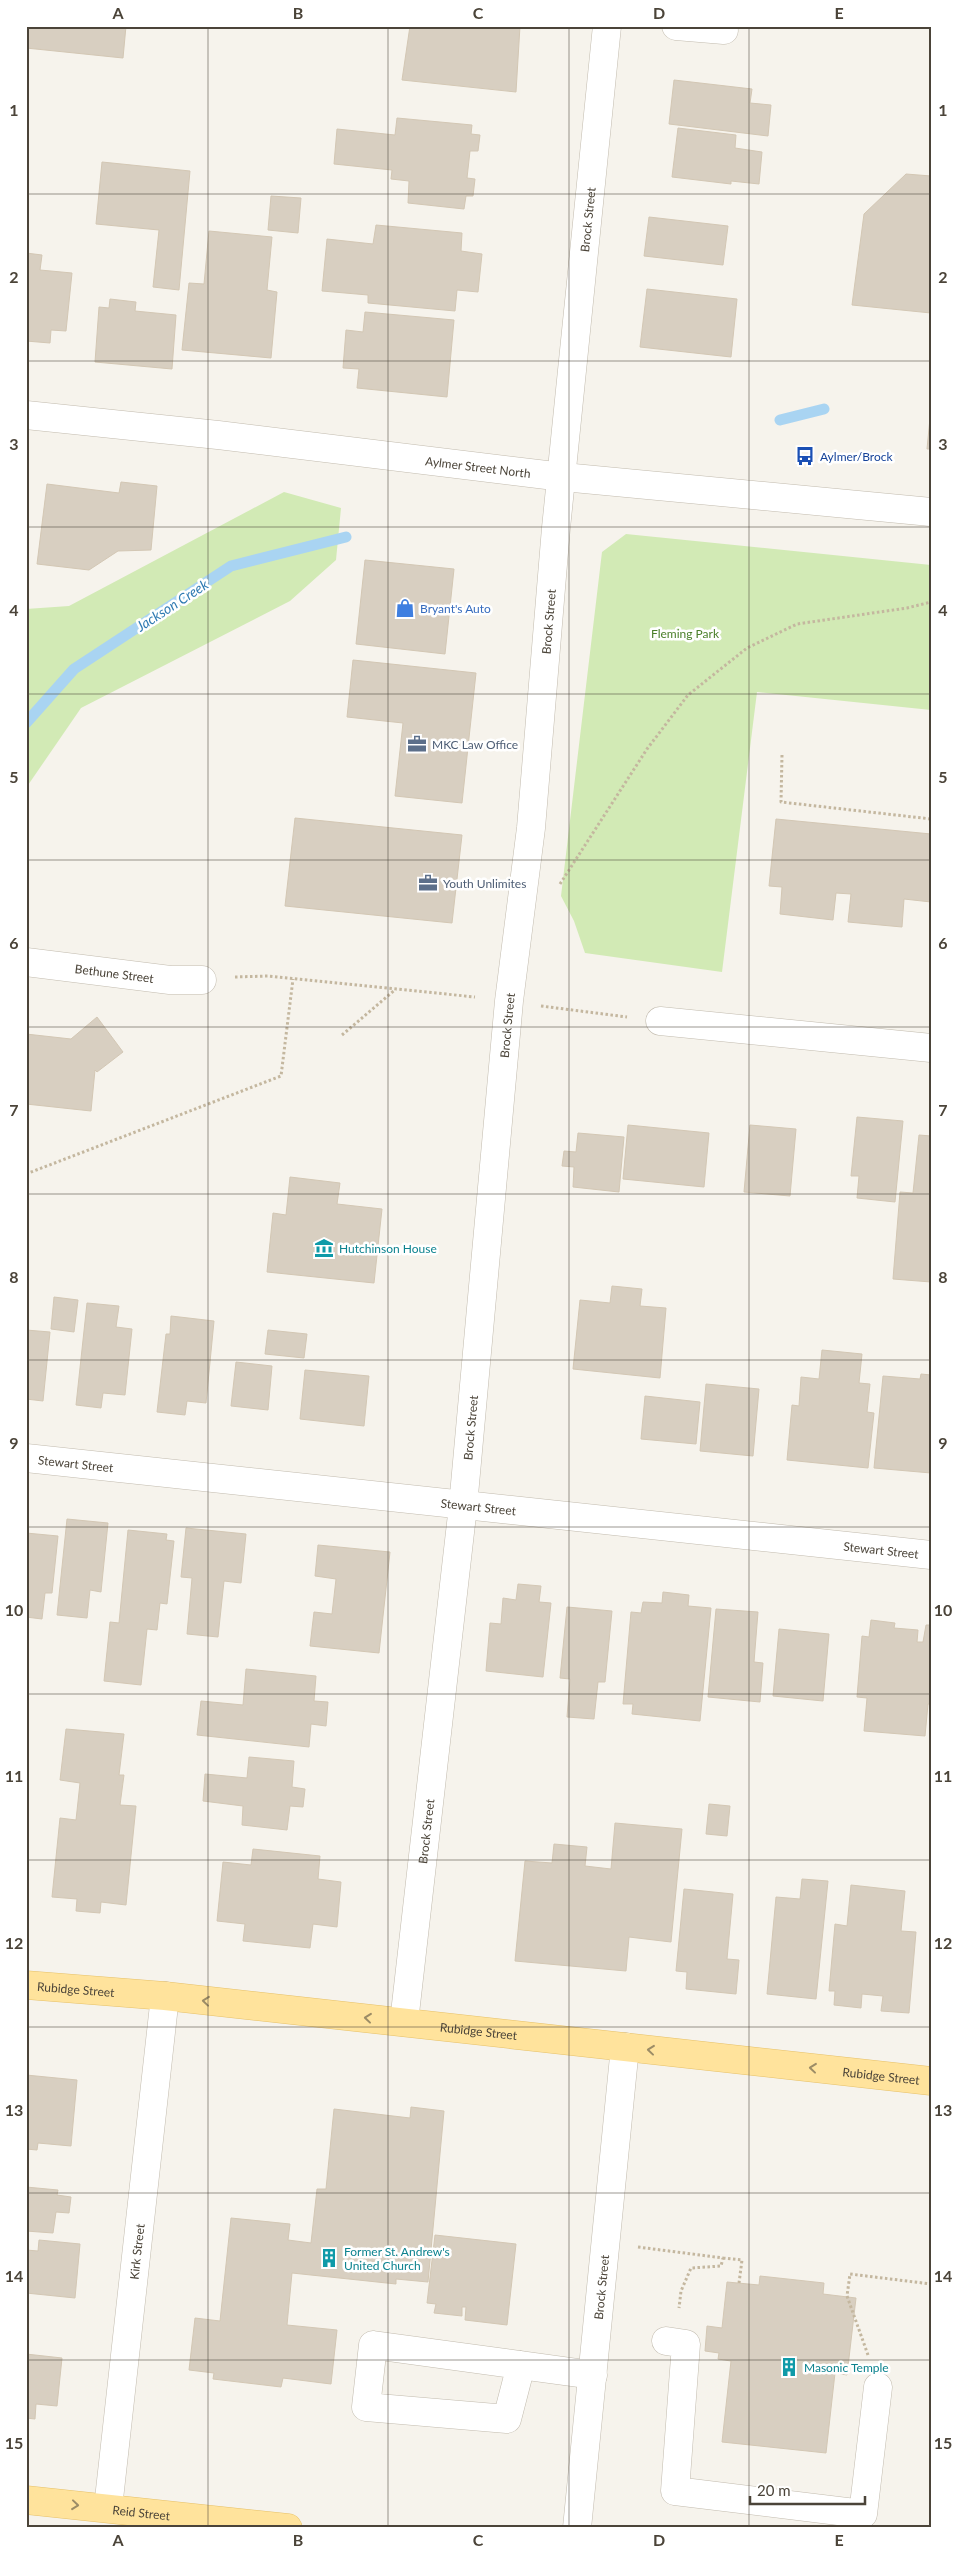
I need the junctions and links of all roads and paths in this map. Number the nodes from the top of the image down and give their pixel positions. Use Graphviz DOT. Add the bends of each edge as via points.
graph roads {
  1 [pos="607,26"];
  2 [pos="676,26"];
  3 [pos="724,30"];
  4 [pos="26,415"];
  5 [pos="563,477"];
  6 [pos="931,512"];
  7 [pos="931,602"];
  8 [pos="782,755"];
  9 [pos="931,819"];
  10 [pos="558,886"];
  11 [pos="26,962"];
  12 [pos="268,976"];
  13 [pos="292,979"];
  14 [pos="202,980"];
  15 [pos="396,989"];
  16 [pos="509,1001"];
  17 [pos="660,1022"];
  18 [pos="342,1035"];
  19 [pos="931,1048"];
  20 [pos="26,1174"];
  21 [pos="26,1458"];
  22 [pos="463,1506"];
  23 [pos="931,1555"];
  24 [pos="26,1985"];
  25 [pos="165,1996"];
  26 [pos="404,2022"];
  27 [pos="625,2046"];
  28 [pos="931,2081"];
  29 [pos="606,2242"];
  30 [pos="723,2258"];
  31 [pos="739,2283"];
  32 [pos="931,2284"];
  33 [pos="666,2340"];
  34 [pos="521,2365"];
  35 [pos="593,2375"];
  36 [pos="878,2387"];
  37 [pos="26,2500"];
  38 [pos="108,2508"];
  39 [pos="832,2520"];
  40 [pos="288,2528"];
  41 [pos="577,2528"];
  1 -- 5 [label="street, Brock Street"];
  2 -- 3 [label="street"];
  4 -- 5 [label="street, Aylmer Street North"];
  5 -- 6 [label="street, Aylmer Street North"];
  5 -- 16 [label="street, Brock Street" via="531,828"];
  7 -- 10 [label="path" via="797,624 747,648 688,695 646,749"];
  8 -- 9 [label="path" via="781,802"];
  11 -- 14 [label="street, Bethune Street" via="170,980"];
  12 -- 13 [label="path"];
  13 -- 15 [label="path"];
  13 -- 20 [label="path" via="281,1076"];
  15 -- 16 [label="path"];
  15 -- 18 [label="path"];
  16 -- 17 [label="path"];
  16 -- 22 [label="street, Brock Street"];
  17 -- 19 [label="street"];
  21 -- 22 [label="street, Stewart Street"];
  22 -- 23 [label="street, Stewart Street"];
  22 -- 26 [label="street, Brock Street"];
  24 -- 25 [label="main road, Rubidge Street"];
  26 -- 25 [label="main road, Rubidge Street, one-way"];
  25 -- 38 [label="street, Kirk Street"];
  26 -- 27 [label="main road, Rubidge Street"];
  28 -- 27 [label="main road, Rubidge Street, one-way"];
  27 -- 29 [label="street, Brock Street"];
  29 -- 30 [label="path"];
  29 -- 35 [label="street, Brock Street"];
  30 -- 31 [label="path" via="742,2260"];
  30 -- 33 [label="path" via="721,2266 691,2268 681,2290 677,2323"];
  32 -- 36 [label="path" via="850,2274 847,2296"];
  33 -- 39 [label="street" via="686,2344 675,2491"];
  34 -- 34 [label="street" via="373,2345 366,2406 507,2419"];
  34 -- 35 [label="street"];
  35 -- 41 [label="street, Brock Street"];
  36 -- 39 [label="street" via="863,2514"];
  37 -- 38 [label="main road, Reid Street, one-way"];
  38 -- 40 [label="main road, Reid Street"];
}
